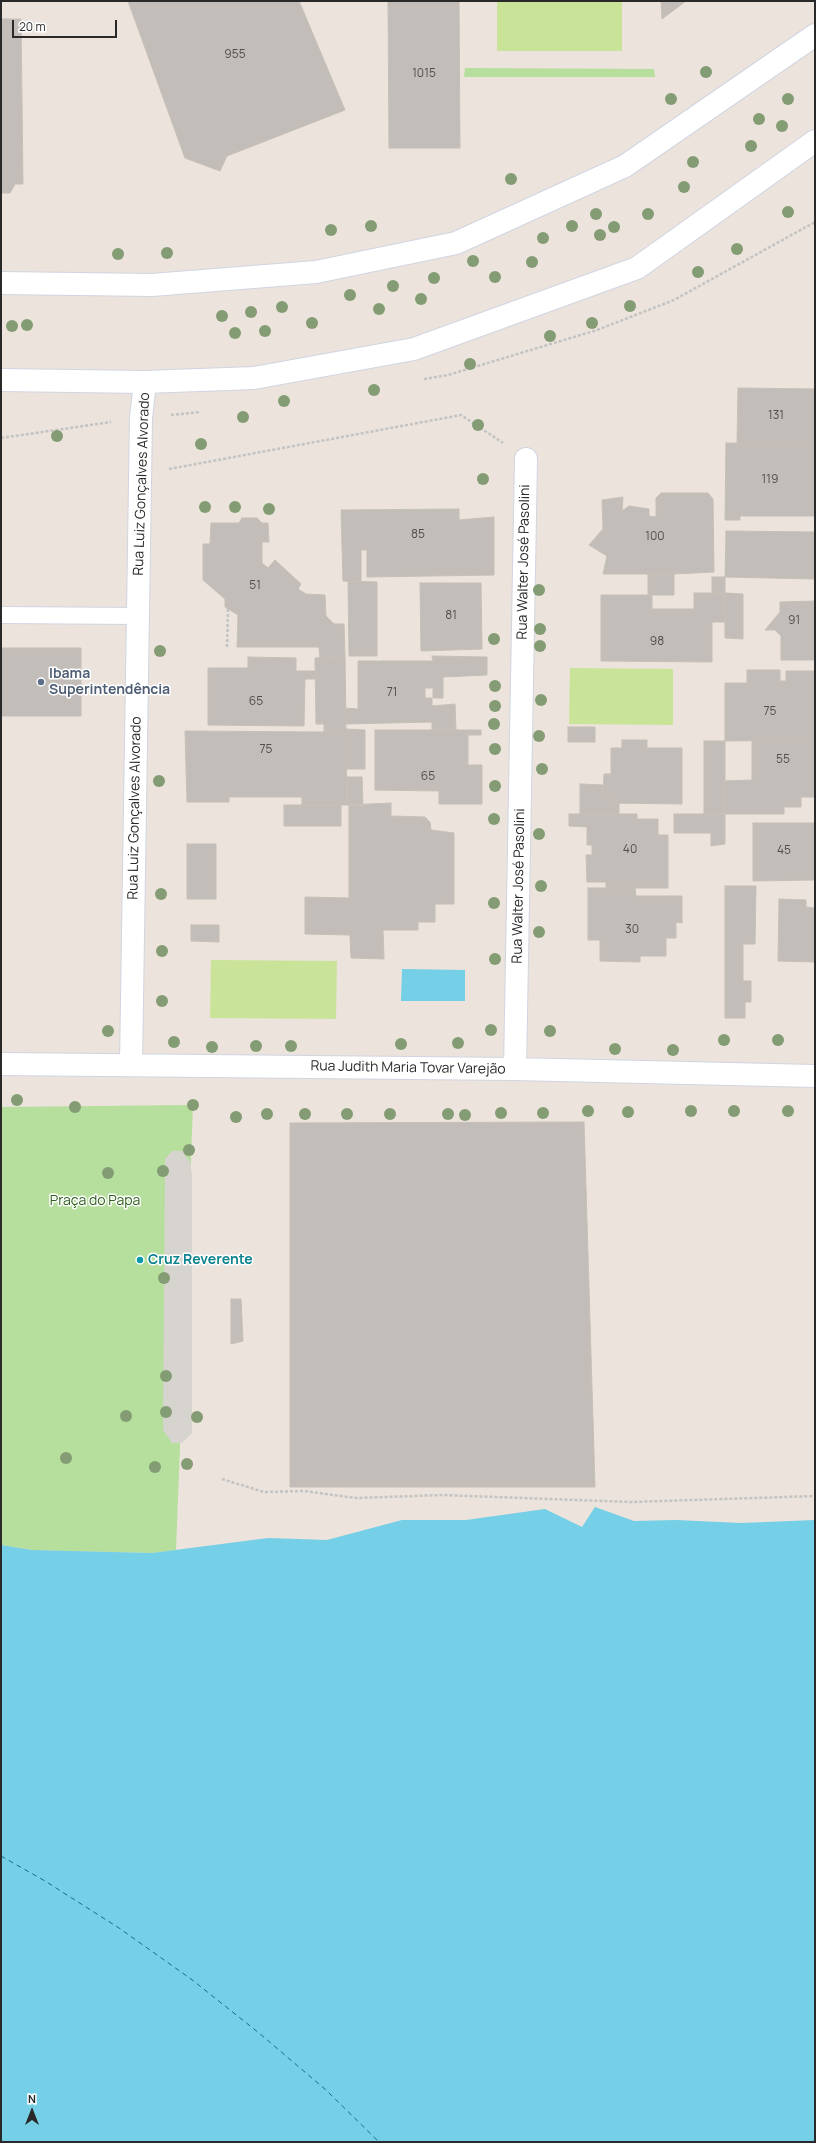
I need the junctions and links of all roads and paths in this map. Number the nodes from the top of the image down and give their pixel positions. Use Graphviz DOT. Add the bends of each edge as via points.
graph roads {
  1 [pos="815,35"];
  2 [pos="815,142"];
  3 [pos="1,283"];
  4 [pos="1,380"];
  5 [pos="145,382"];
  6 [pos="141,418"];
  7 [pos="1,438"];
  8 [pos="526,459"];
  9 [pos="141,475"];
  10 [pos="228,609"];
  11 [pos="1,615"];
  12 [pos="138,616"];
  13 [pos="227,647"];
  14 [pos="1,1064"];
  15 [pos="131,1065"];
  16 [pos="515,1070"];
  17 [pos="815,1076"];
  18 [pos="222,1479"];
  19 [pos="815,1496"];
  1 -- 3 [label="street" via="625,166 456,243 308,272 152,285"];
  2 -- 5 [label="street" via="637,268 414,349 254,378"];
  4 -- 5 [label="street"];
  5 -- 6 [label="street, Rua Luiz Gonçalves Alvorado"];
  6 -- 7 [label="path"];
  6 -- 9 [label="street, Rua Luiz Gonçalves Alvorado"];
  8 -- 9 [label="path" via="461,415"];
  8 -- 16 [label="street, Rua Walter José Pasolini"];
  9 -- 12 [label="street, Rua Luiz Gonçalves Alvorado"];
  10 -- 13 [label="path"];
  11 -- 12 [label="lane"];
  12 -- 15 [label="street, Rua Luiz Gonçalves Alvorado"];
  14 -- 15 [label="street, Rua Judith Maria Tovar Varejão"];
  15 -- 16 [label="street, Rua Judith Maria Tovar Varejão"];
  16 -- 17 [label="street, Rua Judith Maria Tovar Varejão"];
  18 -- 19 [label="path" via="264,1492 304,1491 356,1498 442,1495 631,1502"];
}
